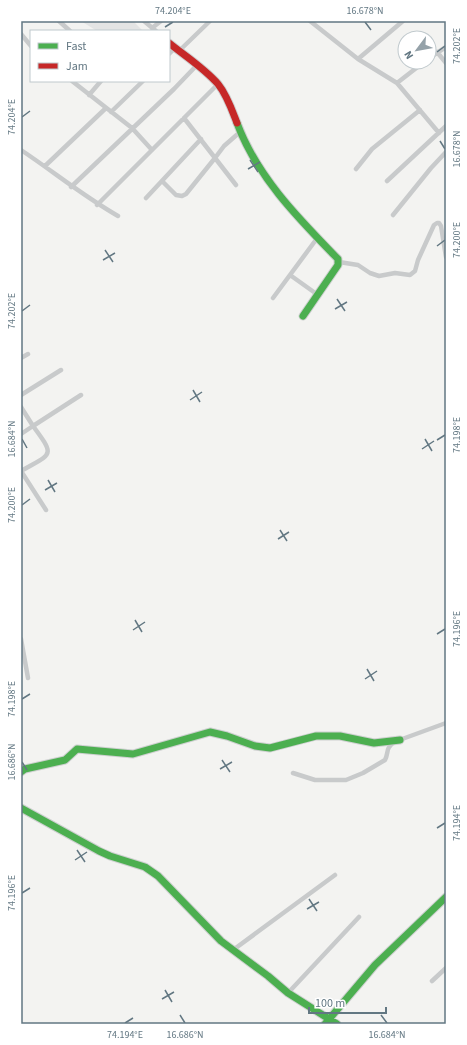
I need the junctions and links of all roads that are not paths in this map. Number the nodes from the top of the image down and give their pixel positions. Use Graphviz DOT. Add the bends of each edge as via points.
graph roads {
  1 [pos="59,21"];
  2 [pos="144,21"];
  3 [pos="161,21"];
  4 [pos="210,21"];
  5 [pos="310,21"];
  6 [pos="404,21"];
  7 [pos="154,29"];
  8 [pos="69,30"];
  9 [pos="21,34"];
  10 [pos="170,43"];
  11 [pos="30,45"];
  12 [pos="446,47"];
  13 [pos="177,49"];
  14 [pos="437,52"];
  15 [pos="170,53"];
  16 [pos="358,59"];
  17 [pos="446,63"];
  18 [pos="197,65"];
  19 [pos="414,70"];
  20 [pos="73,82"];
  21 [pos="100,82"];
  22 [pos="142,82"];
  23 [pos="397,83"];
  24 [pos="218,84"];
  25 [pos="89,95"];
  26 [pos="106,108"];
  27 [pos="420,110"];
  28 [pos="111,112"];
  29 [pos="184,118"];
  30 [pos="446,126"];
  31 [pos="132,128"];
  32 [pos="240,132"];
  33 [pos="439,133"];
  34 [pos="201,139"];
  35 [pos="21,150"];
  36 [pos="152,150"];
  37 [pos="446,152"];
  38 [pos="215,158"];
  39 [pos="45,166"];
  40 [pos="356,169"];
  41 [pos="162,181"];
  42 [pos="387,181"];
  43 [pos="236,186"];
  44 [pos="72,187"];
  45 [pos="146,198"];
  46 [pos="97,205"];
  47 [pos="393,215"];
  48 [pos="118,216"];
  49 [pos="318,237"];
  50 [pos="446,257"];
  51 [pos="338,262"];
  52 [pos="290,275"];
  53 [pos="318,295"];
  54 [pos="273,298"];
  55 [pos="303,316"];
  56 [pos="28,354"];
  57 [pos="21,358"];
  58 [pos="61,370"];
  59 [pos="21,395"];
  60 [pos="81,395"];
  61 [pos="21,407"];
  62 [pos="33,426"];
  63 [pos="21,434"];
  64 [pos="21,471"];
  65 [pos="46,510"];
  66 [pos="21,639"];
  67 [pos="28,678"];
  68 [pos="446,723"];
  69 [pos="400,740"];
  70 [pos="21,772"];
  71 [pos="293,773"];
  72 [pos="21,808"];
  73 [pos="335,875"];
  74 [pos="446,897"];
  75 [pos="359,917"];
  76 [pos="233,950"];
  77 [pos="446,968"];
  78 [pos="432,981"];
  79 [pos="288,993"];
  80 [pos="327,1021"];
  81 [pos="337,1024"];
  1 -- 8 [label="street"];
  2 -- 7 [label="street"];
  3 -- 7 [label="street"];
  4 -- 13 [label="street"];
  5 -- 16 [label="street"];
  6 -- 16 [label="street"];
  9 -- 11 [label="street"];
  10 -- 13 [label="street"];
  12 -- 14 [label="street"];
  13 -- 15 [label="street"];
  13 -- 18 [label="street"];
  14 -- 17 [label="street"];
  16 -- 23 [label="street"];
  18 -- 24 [label="street"];
  18 -- 31 [label="street"];
  19 -- 23 [label="street"];
  20 -- 25 [label="street"];
  21 -- 25 [label="street"];
  22 -- 28 [label="street"];
  23 -- 27 [label="street"];
  24 -- 29 [label="street"];
  24 -- 32 [label="street" via="229,102"];
  25 -- 26 [label="street"];
  26 -- 28 [label="street"];
  26 -- 39 [label="street"];
  27 -- 33 [label="street"];
  27 -- 40 [label="street" via="372,149"];
  28 -- 31 [label="street"];
  29 -- 34 [label="street"];
  29 -- 36 [label="street"];
  30 -- 33 [label="street"];
  31 -- 36 [label="street"];
  31 -- 44 [label="street"];
  32 -- 38 [label="street"];
  32 -- 49 [label="street" via="275,190"];
  33 -- 42 [label="street"];
  34 -- 38 [label="street"];
  34 -- 41 [label="street"];
  35 -- 39 [label="street"];
  36 -- 46 [label="street"];
  37 -- 47 [label="street"];
  38 -- 41 [label="street" via="182,196 176,195"];
  38 -- 43 [label="street"];
  39 -- 44 [label="street"];
  41 -- 45 [label="street"];
  44 -- 46 [label="street"];
  46 -- 48 [label="street"];
  49 -- 51 [label="street" via="335,255"];
  49 -- 52 [label="street"];
  50 -- 51 [label="street" via="441,226 437,223 415,271 410,275 379,276 358,265"];
  51 -- 53 [label="street"];
  52 -- 53 [label="street"];
  52 -- 54 [label="street"];
  53 -- 55 [label="street"];
  56 -- 57 [label="street"];
  58 -- 59 [label="street"];
  60 -- 62 [label="street"];
  61 -- 62 [label="street"];
  62 -- 63 [label="street"];
  62 -- 64 [label="street" via="49,451 46,456"];
  64 -- 65 [label="street"];
  66 -- 67 [label="street"];
  68 -- 69 [label="street"];
  69 -- 70 [label="street" via="374,743 340,736 316,736 270,748 210,732 133,754 77,749 65,760"];
  69 -- 71 [label="street" via="389,746 385,760 363,774 346,780 315,780"];
  72 -- 76 [label="street" via="99,851 145,867 158,876 210,931"];
  73 -- 76 [label="street"];
  74 -- 80 [label="street" via="375,965"];
  75 -- 79 [label="street"];
  76 -- 79 [label="street"];
  77 -- 78 [label="street"];
  79 -- 80 [label="street"];
  80 -- 81 [label="street"];
}
